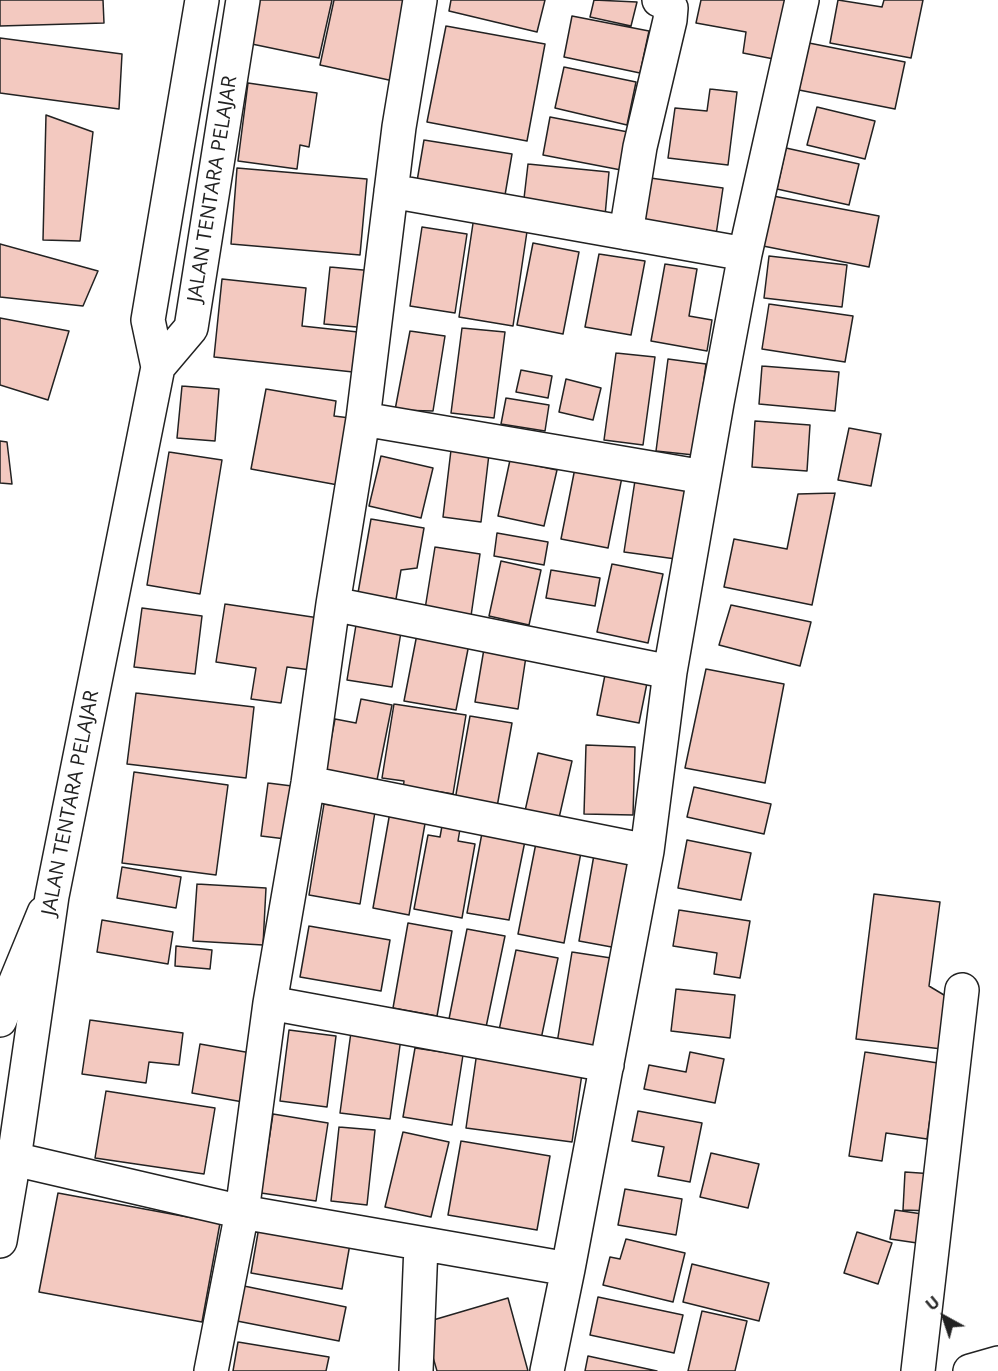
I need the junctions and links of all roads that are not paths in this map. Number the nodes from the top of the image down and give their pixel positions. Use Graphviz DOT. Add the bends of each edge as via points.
graph roads {
  1 [pos="202,0"];
  2 [pos="243,0"];
  3 [pos="420,0"];
  4 [pos="659,0"];
  5 [pos="802,0"];
  6 [pos="391,191"];
  7 [pos="626,232"];
  8 [pos="745,254"];
  9 [pos="158,367"];
  10 [pos="363,419"];
  11 [pos="704,477"];
  12 [pos="333,604"];
  13 [pos="670,672"];
  14 [pos="308,783"];
  15 [pos="647,851"];
  16 [pos="52,896"];
  17 [pos="962,990"];
  18 [pos="270,1003"];
  19 [pos="0,1020"];
  20 [pos="607,1065"];
  21 [pos="14,1159"];
  22 [pos="242,1212"];
  23 [pos="0,1240"];
  24 [pos="421,1245"];
  25 [pos="568,1269"];
  26 [pos="998,1363"];
  27 [pos="212,1371"];
  28 [pos="416,1371"];
  29 [pos="547,1371"];
  30 [pos="918,1371"];
  31 [pos="970,1371"];
  1 -- 9 [label="street, JALAN TENTARA PELAJAR" via="148,320"];
  2 -- 9 [label="street, JALAN TENTARA PELAJAR" via="191,328"];
  3 -- 6 [label="street"];
  4 -- 7 [label="street" via="671,8 670,20 640,147"];
  5 -- 8 [label="street"];
  6 -- 7 [label="street"];
  6 -- 10 [label="street"];
  7 -- 8 [label="street"];
  8 -- 11 [label="street"];
  9 -- 16 [label="street, JALAN TENTARA PELAJAR"];
  10 -- 11 [label="street"];
  10 -- 12 [label="street"];
  11 -- 13 [label="street"];
  12 -- 13 [label="street"];
  12 -- 14 [label="street"];
  13 -- 15 [label="street"];
  14 -- 15 [label="street"];
  14 -- 18 [label="street"];
  15 -- 20 [label="street"];
  16 -- 19 [label="street"];
  16 -- 21 [label="street, JALAN TENTARA PELAJAR"];
  17 -- 30 [label="street"];
  18 -- 20 [label="street"];
  18 -- 22 [label="street"];
  20 -- 25 [label="street"];
  21 -- 22 [label="street"];
  21 -- 23 [label="street, JALAN TENTARA PELAJAR"];
  22 -- 24 [label="street"];
  22 -- 27 [label="street"];
  24 -- 25 [label="street"];
  24 -- 28 [label="street"];
  25 -- 29 [label="street"];
  26 -- 31 [label="street"];
}
